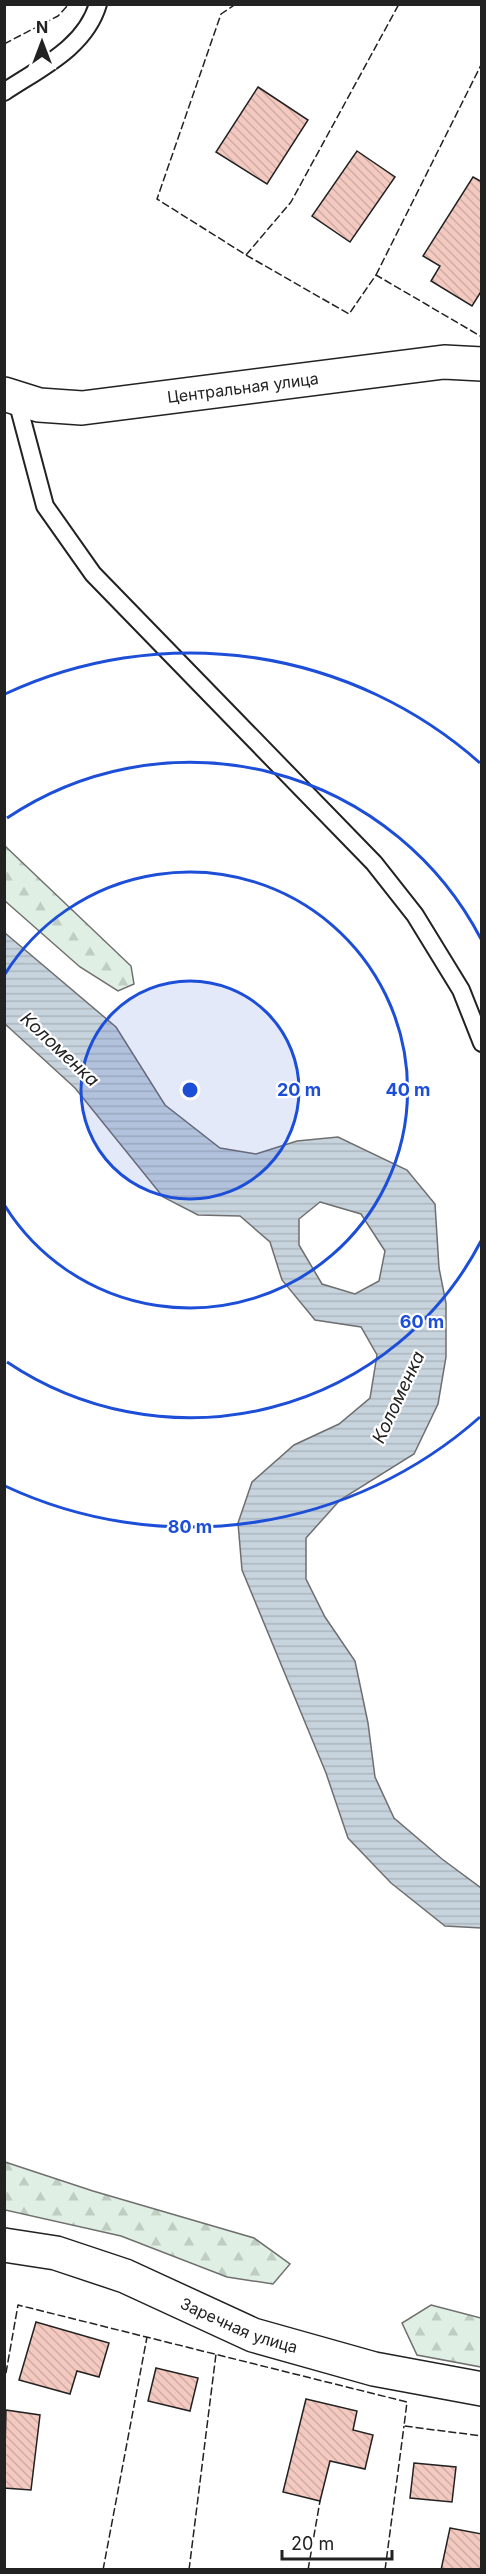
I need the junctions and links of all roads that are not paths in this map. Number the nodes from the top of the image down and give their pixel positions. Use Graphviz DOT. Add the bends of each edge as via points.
graph roads {
  1 [pos="98,4"];
  2 [pos="4,92"];
  3 [pos="482,364"];
  4 [pos="10,396"];
  5 [pos="482,1042"];
  6 [pos="4,2245"];
  7 [pos="482,2389"];
  1 -- 2 [label="lane" via="93,21 69,49"];
  3 -- 4 [label="street, Центральная улица" via="444,362 82,408 39,405"];
  4 -- 5 [label="lane" via="45,506 93,574 374,863 415,915 461,990"];
  6 -- 7 [label="street, Заречная улица" via="56,2253 125,2276 253,2335 374,2369"];
}
